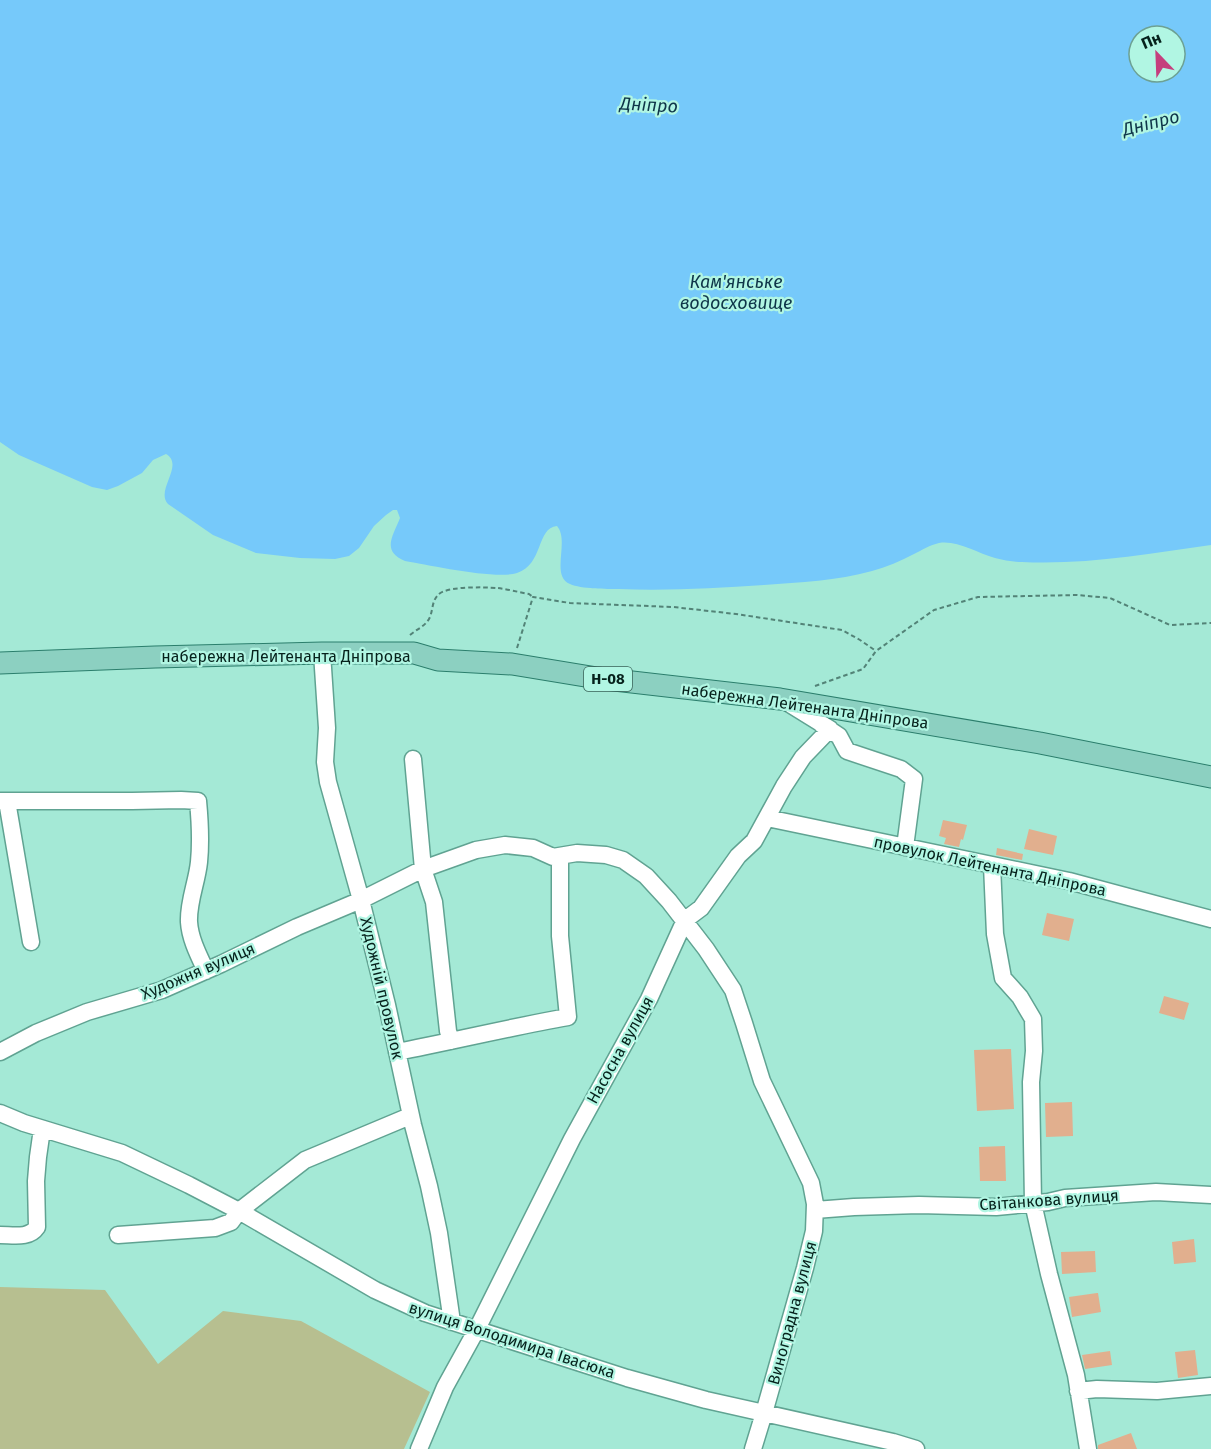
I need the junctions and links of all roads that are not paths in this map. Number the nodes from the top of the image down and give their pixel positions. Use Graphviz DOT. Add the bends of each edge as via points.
graph roads {
  1 [pos="322,653"];
  2 [pos="0,663"];
  3 [pos="780,699"];
  4 [pos="413,759"];
  5 [pos="1211,777"];
  6 [pos="4,801"];
  7 [pos="767,818"];
  8 [pos="905,847"];
  9 [pos="560,856"];
  10 [pos="992,865"];
  11 [pos="423,869"];
  12 [pos="361,900"];
  13 [pos="1211,919"];
  14 [pos="686,920"];
  15 [pos="31,942"];
  16 [pos="206,971"];
  17 [pos="452,1041"];
  18 [pos="0,1052"];
  19 [pos="397,1052"];
  20 [pos="0,1113"];
  21 [pos="410,1116"];
  22 [pos="42,1128"];
  23 [pos="1211,1195"];
  24 [pos="1033,1203"];
  25 [pos="815,1210"];
  26 [pos="239,1211"];
  27 [pos="0,1235"];
  28 [pos="118,1235"];
  29 [pos="452,1322"];
  30 [pos="477,1329"];
  31 [pos="1211,1386"];
  32 [pos="1078,1391"];
  33 [pos="764,1413"];
  34 [pos="419,1449"];
  35 [pos="753,1449"];
  36 [pos="916,1449"];
  37 [pos="1088,1449"];
  1 -- 2 [label="main road, набережна Лейтенанта Дніпрова / Н-08"];
  1 -- 3 [label="main road, набережна Лейтенанта Дніпрова / Н-08" via="414,653 438,660 512,664"];
  1 -- 12 [label="street, Художній провулок" via="328,782"];
  3 -- 5 [label="main road, набережна Лейтенанта Дніпрова / Н-08" via="1040,743"];
  3 -- 7 [label="street, Насосна вулиця" via="830,729 803,757"];
  3 -- 8 [label="street" via="839,735 847,751 901,769 914,779"];
  4 -- 11 [label="street"];
  6 -- 15 [label="street"];
  6 -- 16 [label="street" via="198,801 199,863 189,922 193,943"];
  7 -- 8 [label="street, провулок Лейтенанта Дніпрова"];
  7 -- 14 [label="street, Насосна вулиця" via="754,841"];
  8 -- 10 [label="street, провулок Лейтенанта Дніпрова"];
  9 -- 11 [label="street, Виноградна вулиця" via="533,848 505,846 476,850"];
  9 -- 14 [label="street, Виноградна вулиця" via="587,853 622,860 646,876"];
  9 -- 17 [label="street" via="560,936 568,1017"];
  10 -- 13 [label="street, провулок Лейтенанта Дніпрова"];
  10 -- 24 [label="street" via="995,934 1003,978 1034,1019"];
  11 -- 12 [label="street, Виноградна вулиця"];
  11 -- 17 [label="street" via="434,902"];
  12 -- 16 [label="street, Художня вулиця"];
  12 -- 19 [label="street, Художній провулок"];
  14 -- 25 [label="street, Виноградна вулиця" via="733,990 762,1081 812,1183"];
  14 -- 30 [label="street, Насосна вулиця" via="649,999 572,1139"];
  16 -- 18 [label="street, Художня вулиця" via="162,990 87,1012"];
  17 -- 19 [label="street"];
  19 -- 21 [label="street, Художній провулок"];
  20 -- 22 [label="street, вулиця Володимира Івасюка"];
  21 -- 26 [label="street" via="305,1160"];
  21 -- 29 [label="street, Художній провулок" via="439,1233"];
  22 -- 26 [label="street, вулиця Володимира Івасюка" via="122,1153"];
  22 -- 27 [label="street" via="36,1181 37,1227 29,1234"];
  23 -- 24 [label="street, Світанкова вулиця" via="1156,1192"];
  24 -- 25 [label="street, Світанкова вулиця"];
  24 -- 32 [label="street"];
  25 -- 33 [label="street, Виноградна вулиця" via="805,1268"];
  26 -- 28 [label="street" via="231,1222 215,1228"];
  26 -- 29 [label="street, вулиця Володимира Івасюка" via="375,1290"];
  29 -- 30 [label="street, вулиця Володимира Івасюка"];
  30 -- 33 [label="street, вулиця Володимира Івасюка" via="627,1378"];
  30 -- 34 [label="street, Насосна вулиця" via="445,1387"];
  31 -- 32 [label="street"];
  32 -- 37 [label="street"];
  33 -- 35 [label="street, Виноградна вулиця"];
  33 -- 36 [label="street, вулиця Володимира Івасюка"];
}
